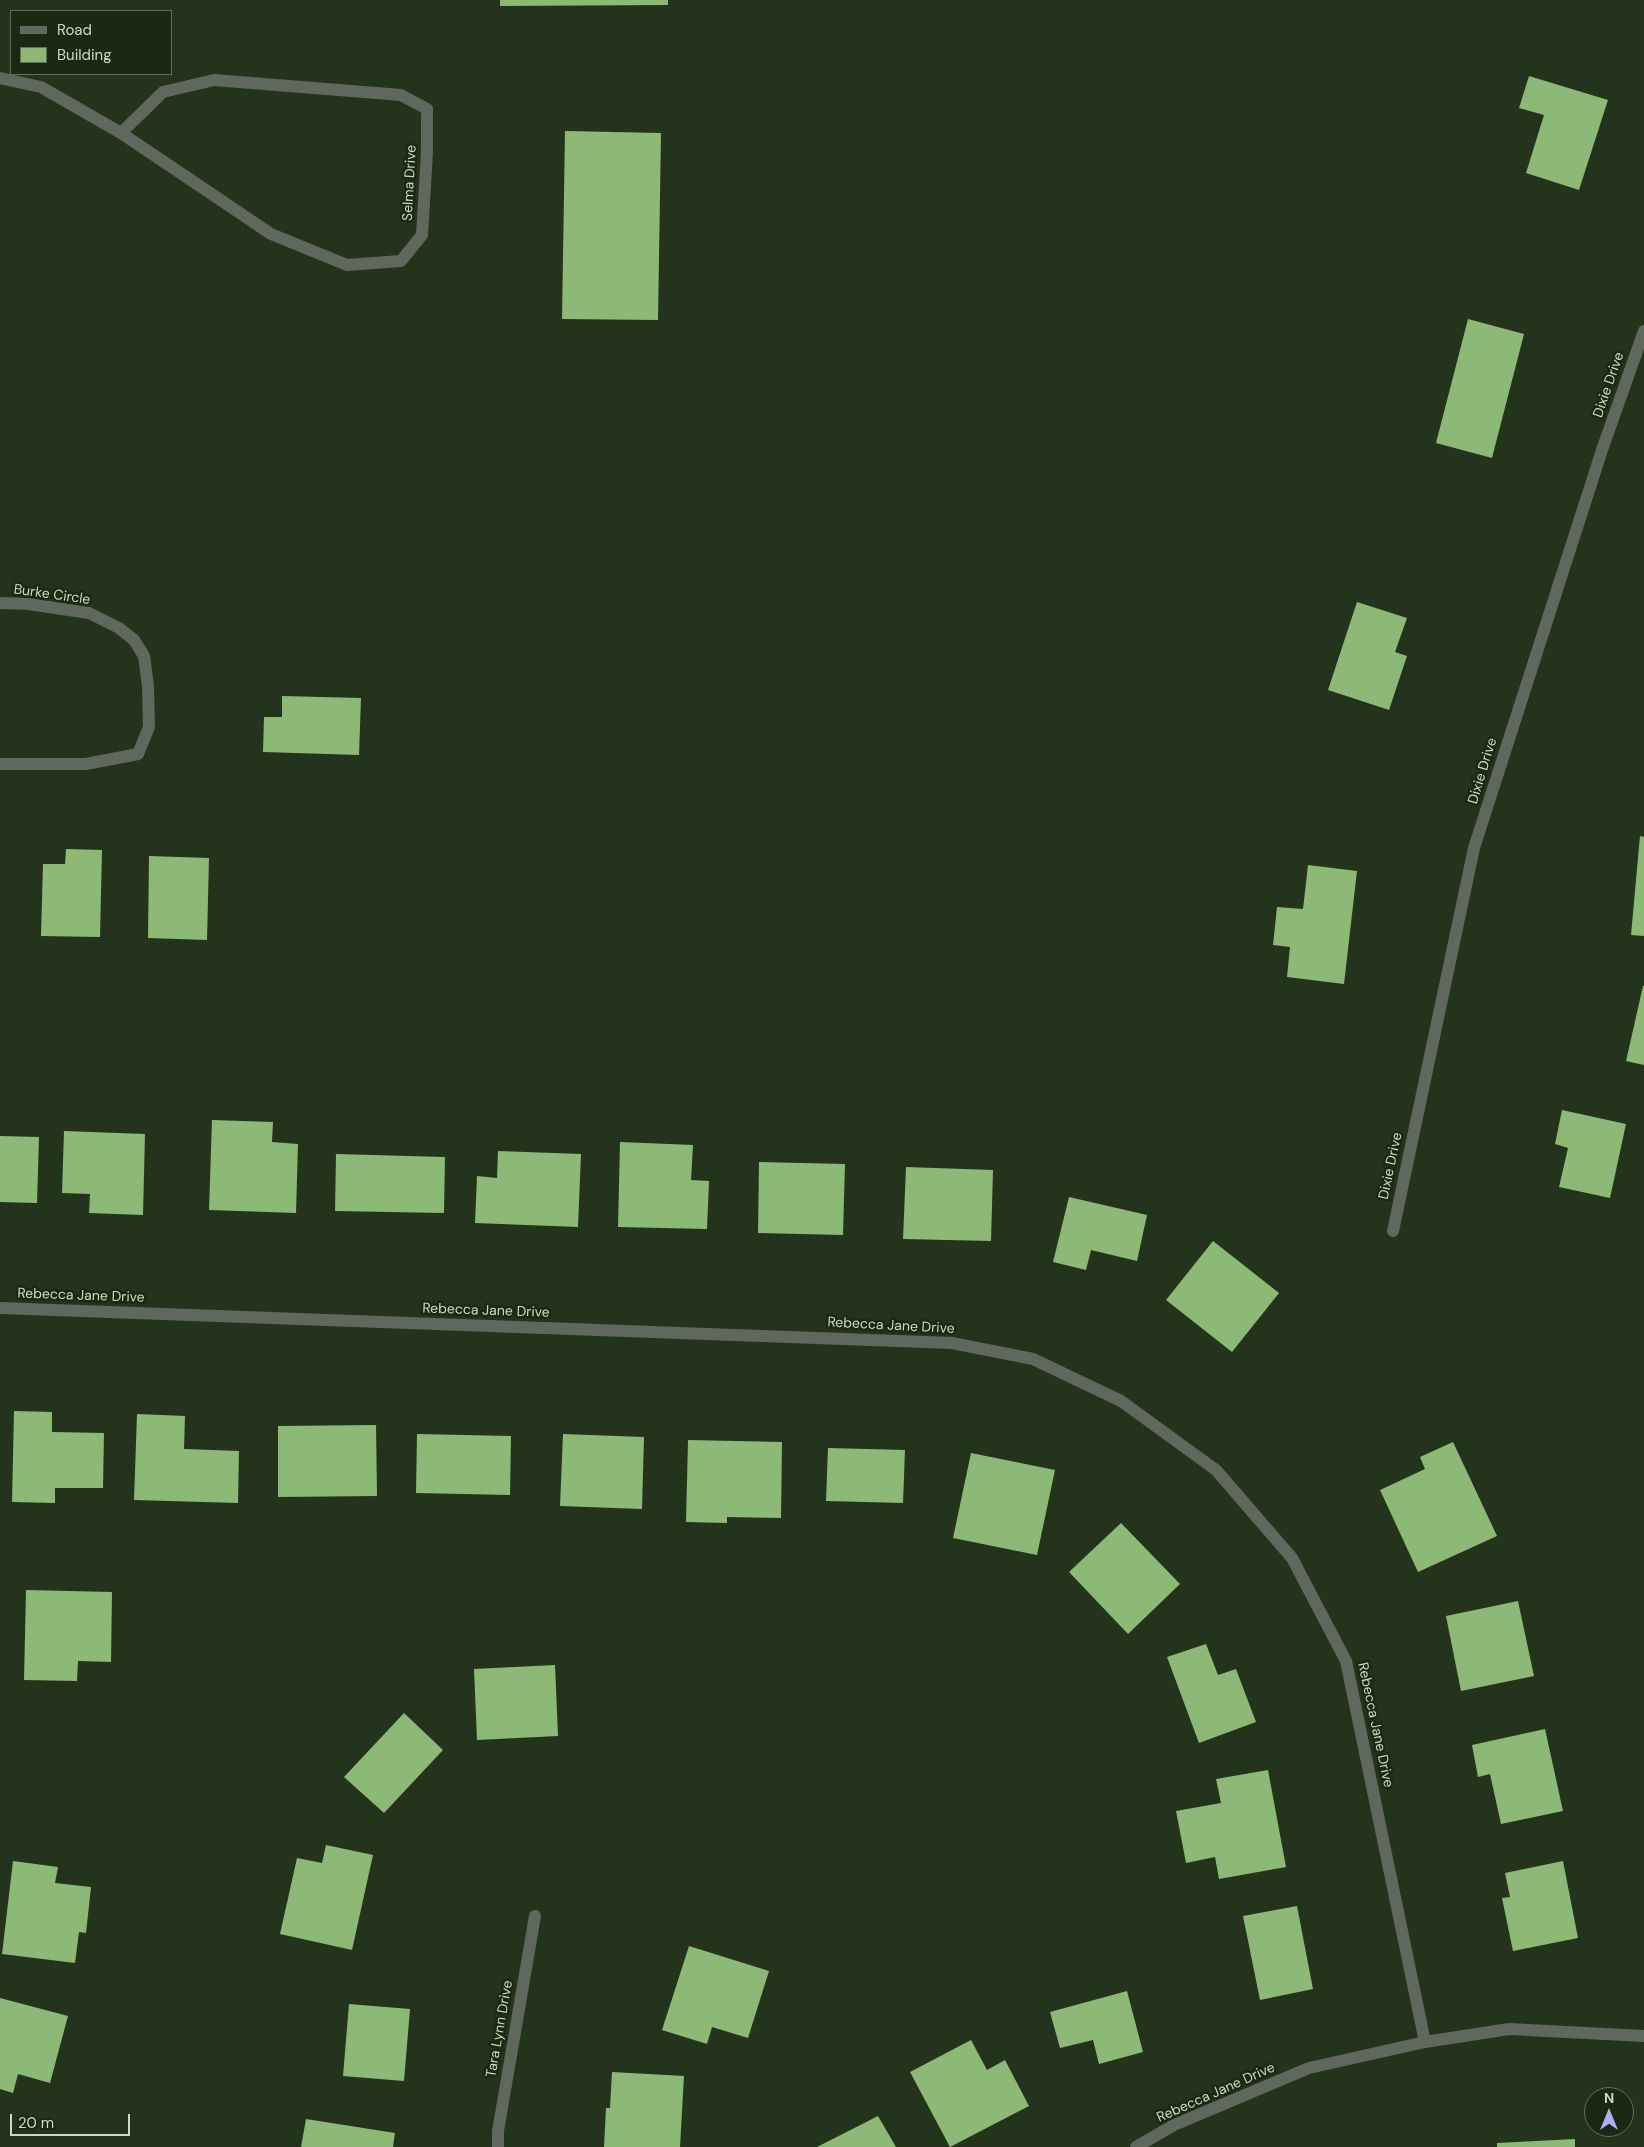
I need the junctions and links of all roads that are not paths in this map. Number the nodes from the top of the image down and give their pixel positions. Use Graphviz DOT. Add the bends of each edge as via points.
graph roads {
  1 [pos="0,78"];
  2 [pos="121,133"];
  3 [pos="1644,332"];
  4 [pos="0,603"];
  5 [pos="0,764"];
  6 [pos="1393,1231"];
  7 [pos="0,1308"];
  8 [pos="535,1916"];
  9 [pos="1644,2036"];
  10 [pos="1426,2042"];
  11 [pos="498,2147"];
  12 [pos="1136,2147"];
  1 -- 2 [label="street, Selma Drive" via="41,87"];
  2 -- 2 [label="street, Selma Drive" via="271,234 347,266 401,261 422,235 427,109 401,95 214,80 163,92"];
  3 -- 6 [label="street, Dixie Drive" via="1587,497 1474,848"];
  4 -- 5 [label="street, Burke Circle" via="88,613 120,628 134,640 144,656 149,728 138,754 86,764"];
  7 -- 10 [label="street, Rebecca Jane Drive" via="952,1343 1033,1359 1121,1401 1216,1470 1292,1558 1346,1661"];
  8 -- 11 [label="street, Tara Lynn Drive" via="498,2131"];
  9 -- 10 [label="street, Rebecca Jane Drive" via="1509,2028"];
  10 -- 12 [label="street, Rebecca Jane Drive" via="1309,2068 1174,2125"];
}
